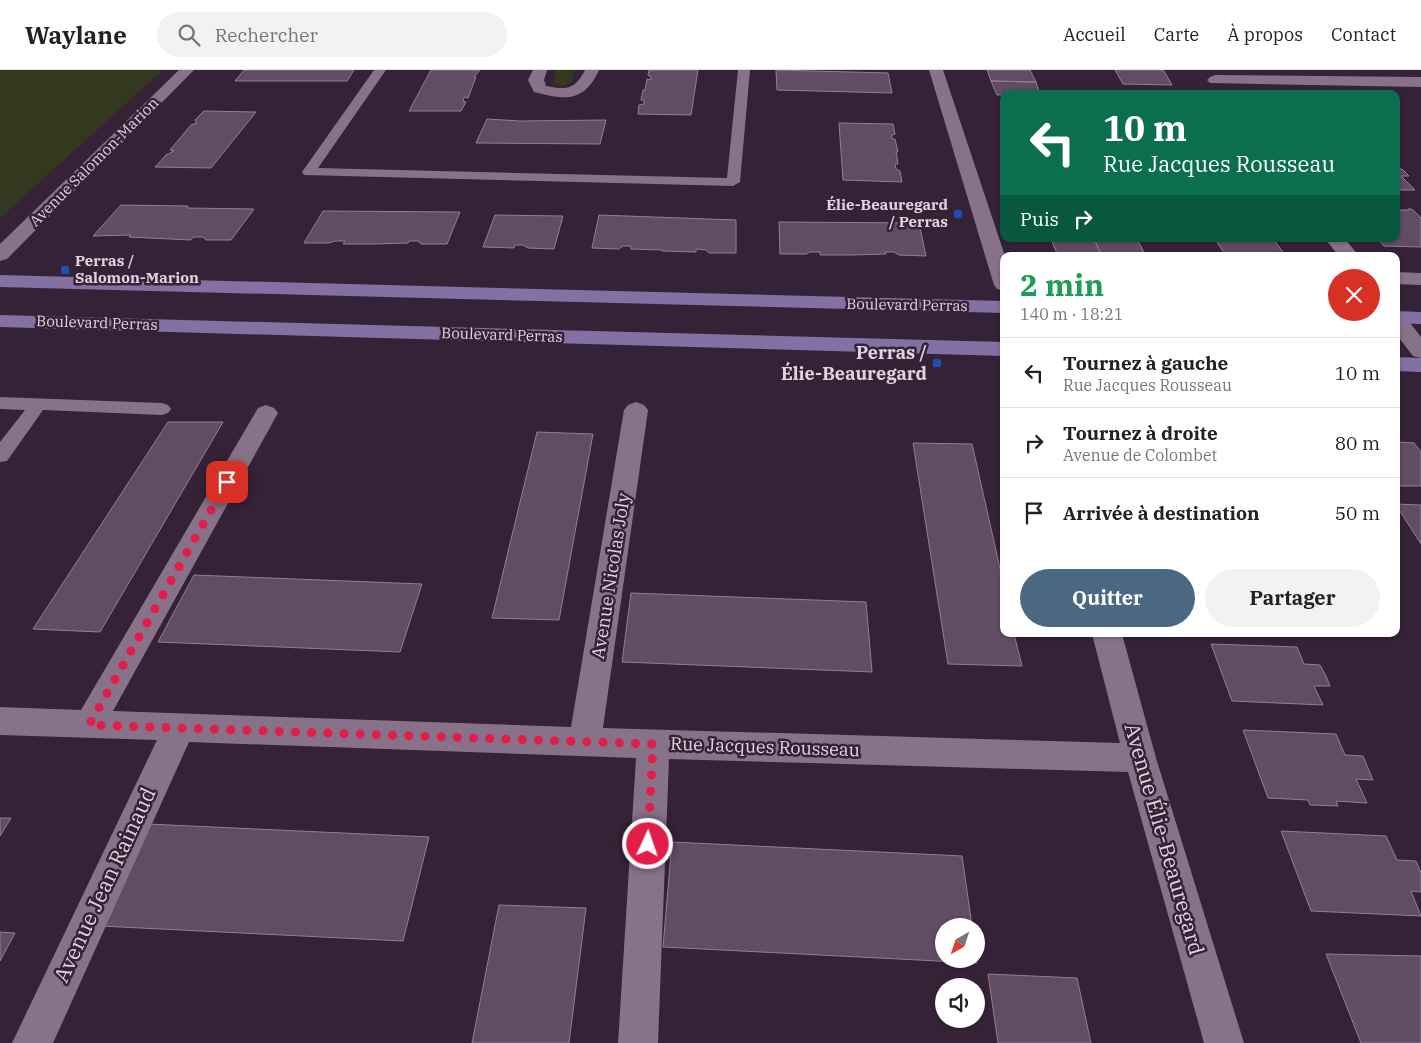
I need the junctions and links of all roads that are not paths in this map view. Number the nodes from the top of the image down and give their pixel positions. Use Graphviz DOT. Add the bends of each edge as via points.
graph roads {
  1 [pos="187,70"];
  2 [pos="380,70"];
  3 [pos="540,70"];
  4 [pos="592,70"];
  5 [pos="744,70"];
  6 [pos="936,70"];
  7 [pos="1211,75"];
  8 [pos="1421,82"];
  9 [pos="1222,90"];
  10 [pos="1337,242"];
  11 [pos="1346,252"];
  12 [pos="0,255"];
  13 [pos="1000,272"];
  14 [pos="1400,278"];
  15 [pos="1421,279"];
  16 [pos="0,281"];
  17 [pos="1000,307"];
  18 [pos="1400,318"];
  19 [pos="1421,318"];
  20 [pos="0,320"];
  21 [pos="1400,323"];
  22 [pos="1000,349"];
  23 [pos="1421,351"];
  24 [pos="1400,364"];
  25 [pos="1421,365"];
  26 [pos="0,402"];
  27 [pos="38,405"];
  28 [pos="162,408"];
  29 [pos="636,410"];
  30 [pos="266,413"];
  31 [pos="0,456"];
  32 [pos="1108,637"];
  33 [pos="0,721"];
  34 [pos="89,725"];
  35 [pos="179,728"];
  36 [pos="585,742"];
  37 [pos="653,744"];
  38 [pos="1140,758"];
  39 [pos="32,1043"];
  40 [pos="638,1043"];
  41 [pos="1224,1043"];
  1 -- 12 [label="street, Avenue Salomon-Marion"];
  2 -- 5 [label="lane" via="309,172 733,182"];
  3 -- 4 [label="street" via="536,80 539,89 557,93 576,91 587,84"];
  6 -- 13 [label="street"];
  7 -- 8 [label="street"];
  7 -- 9 [label="street"];
  10 -- 11 [label="street"];
  14 -- 15 [label="street"];
  16 -- 17 [label="main road, Boulevard Perras"];
  18 -- 19 [label="main road"];
  20 -- 22 [label="main road, Boulevard Perras"];
  21 -- 23 [label="street"];
  24 -- 25 [label="main road"];
  26 -- 27 [label="lane"];
  27 -- 28 [label="lane"];
  27 -- 31 [label="lane"];
  29 -- 36 [label="street, Avenue Nicolas Joly"];
  30 -- 34 [label="street"];
  32 -- 38 [label="street, Avenue Élie-Beauregard"];
  33 -- 34 [label="street, Rue Jacques Rousseau"];
  34 -- 35 [label="street, Rue Jacques Rousseau"];
  35 -- 36 [label="street, Rue Jacques Rousseau"];
  35 -- 39 [label="street, Avenue Jean Rainaud"];
  36 -- 37 [label="street, Rue Jacques Rousseau"];
  37 -- 38 [label="street, Rue Jacques Rousseau"];
  37 -- 40 [label="street"];
  38 -- 41 [label="street, Avenue Élie-Beauregard"];
}
